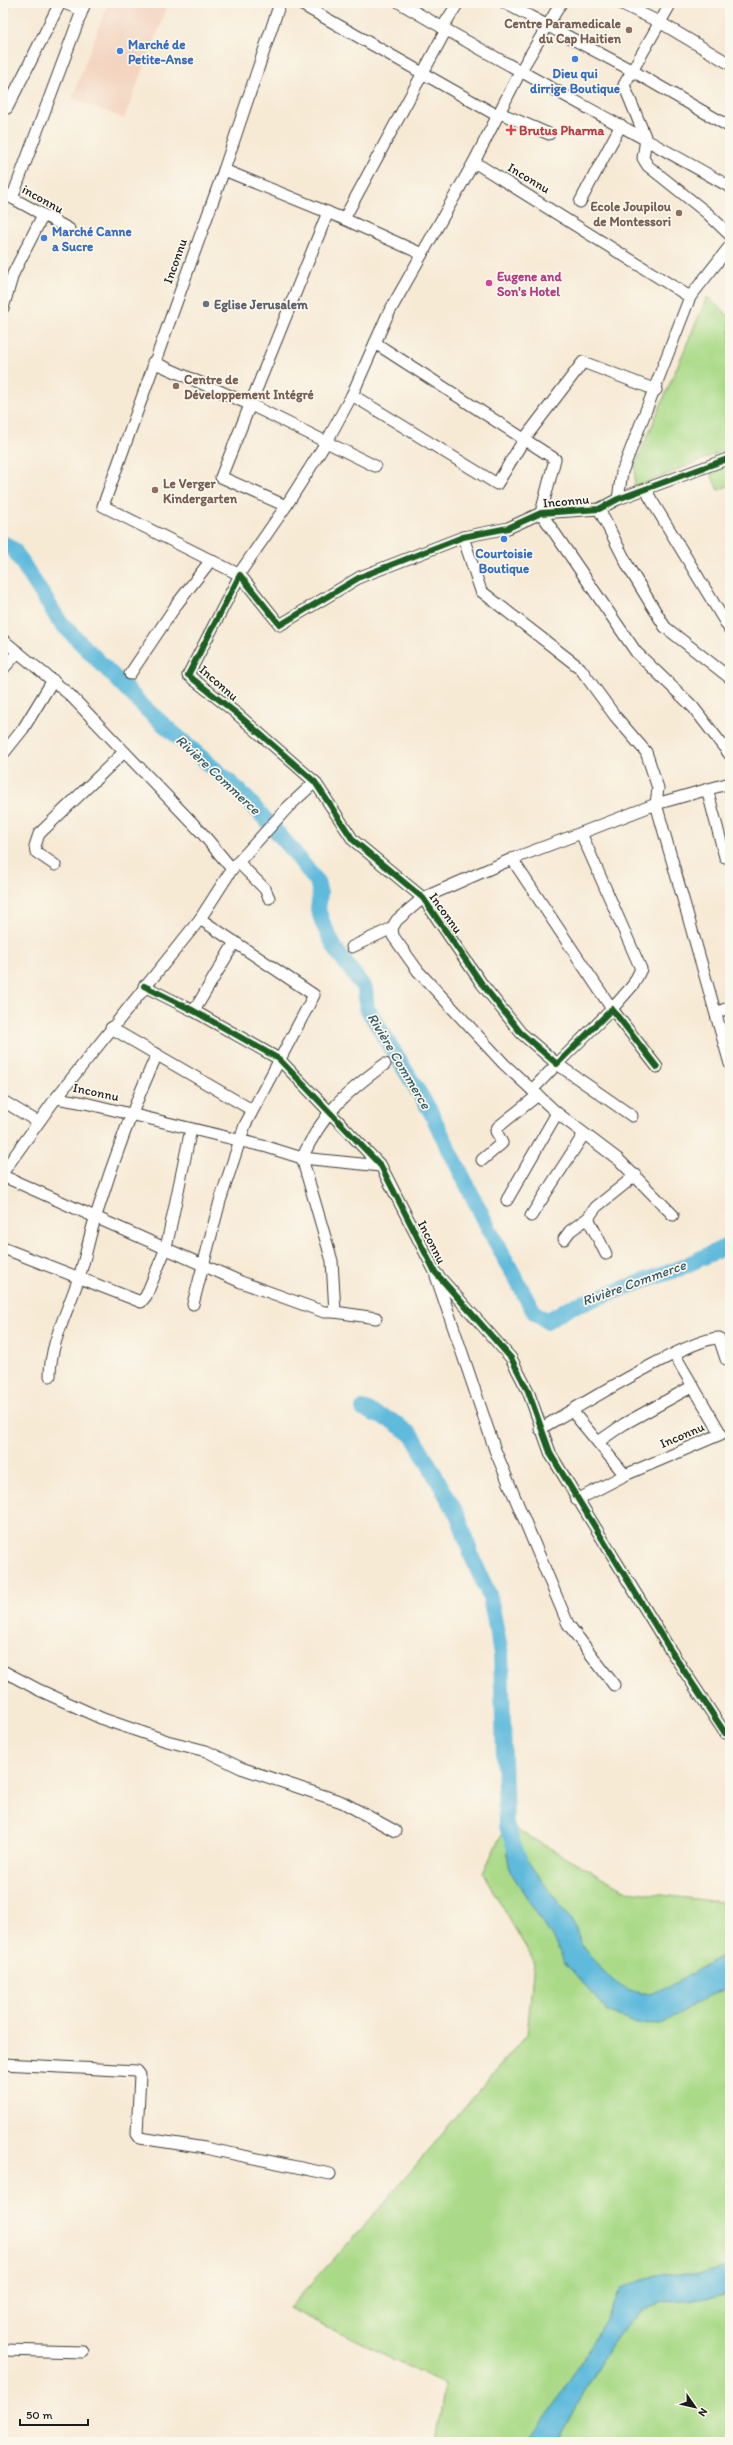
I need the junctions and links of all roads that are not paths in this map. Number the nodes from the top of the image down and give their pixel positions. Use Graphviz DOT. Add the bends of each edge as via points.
graph roads {
  1 [pos="60,3"];
  2 [pos="64,3"];
  3 [pos="280,3"];
  4 [pos="299,3"];
  5 [pos="400,3"];
  6 [pos="458,3"];
  7 [pos="505,3"];
  8 [pos="561,3"];
  9 [pos="620,3"];
  10 [pos="671,3"];
  11 [pos="84,6"];
  12 [pos="661,23"];
  13 [pos="547,26"];
  14 [pos="444,29"];
  15 [pos="730,64"];
  16 [pos="631,70"];
  17 [pos="520,72"];
  18 [pos="421,74"];
  19 [pos="7,108"];
  20 [pos="499,115"];
  21 [pos="728,122"];
  22 [pos="621,125"];
  23 [pos="549,134"];
  24 [pos="646,139"];
  25 [pos="474,162"];
  26 [pos="224,170"];
  27 [pos="730,187"];
  28 [pos="8,196"];
  29 [pos="580,202"];
  30 [pos="328,212"];
  31 [pos="43,215"];
  32 [pos="344,219"];
  33 [pos="69,229"];
  34 [pos="730,235"];
  35 [pos="730,246"];
  36 [pos="422,254"];
  37 [pos="690,297"];
  38 [pos="3,308"];
  39 [pos="375,343"];
  40 [pos="153,362"];
  41 [pos="656,390"];
  42 [pos="352,395"];
  43 [pos="251,405"];
  44 [pos="525,438"];
  45 [pos="327,441"];
  46 [pos="730,458"];
  47 [pos="374,466"];
  48 [pos="648,490"];
  49 [pos="618,500"];
  50 [pos="286,506"];
  51 [pos="599,509"];
  52 [pos="542,513"];
  53 [pos="463,537"];
  54 [pos="211,560"];
  55 [pos="240,574"];
  56 [pos="730,630"];
  57 [pos="3,640"];
  58 [pos="18,652"];
  59 [pos="3,669"];
  60 [pos="130,674"];
  61 [pos="730,678"];
  62 [pos="52,680"];
  63 [pos="123,753"];
  64 [pos="3,754"];
  65 [pos="730,755"];
  66 [pos="315,782"];
  67 [pos="730,784"];
  68 [pos="707,789"];
  69 [pos="656,804"];
  70 [pos="581,833"];
  71 [pos="725,857"];
  72 [pos="512,859"];
  73 [pos="55,865"];
  74 [pos="235,865"];
  75 [pos="269,898"];
  76 [pos="425,901"];
  77 [pos="200,919"];
  78 [pos="392,928"];
  79 [pos="235,942"];
  80 [pos="352,947"];
  81 [pos="144,986"];
  82 [pos="730,1007"];
  83 [pos="612,1009"];
  84 [pos="194,1011"];
  85 [pos="716,1013"];
  86 [pos="112,1028"];
  87 [pos="157,1054"];
  88 [pos="279,1059"];
  89 [pos="385,1064"];
  90 [pos="557,1064"];
  91 [pos="730,1064"];
  92 [pos="657,1067"];
  93 [pos="535,1092"];
  94 [pos="56,1098"];
  95 [pos="3,1101"];
  96 [pos="252,1110"];
  97 [pos="329,1111"];
  98 [pos="557,1113"];
  99 [pos="130,1114"];
  100 [pos="632,1116"];
  101 [pos="38,1122"];
  102 [pos="191,1129"];
  103 [pos="584,1134"];
  104 [pos="239,1140"];
  105 [pos="302,1158"];
  106 [pos="482,1160"];
  107 [pos="381,1166"];
  108 [pos="3,1172"];
  109 [pos="636,1175"];
  110 [pos="3,1176"];
  111 [pos="507,1200"];
  112 [pos="674,1215"];
  113 [pos="531,1216"];
  114 [pos="95,1217"];
  115 [pos="588,1218"];
  116 [pos="564,1239"];
  117 [pos="3,1248"];
  118 [pos="166,1248"];
  119 [pos="606,1254"];
  120 [pos="204,1265"];
  121 [pos="435,1272"];
  122 [pos="79,1277"];
  123 [pos="193,1304"];
  124 [pos="335,1312"];
  125 [pos="376,1318"];
  126 [pos="674,1354"];
  127 [pos="726,1359"];
  128 [pos="50,1376"];
  129 [pos="693,1386"];
  130 [pos="572,1411"];
  131 [pos="540,1429"];
  132 [pos="598,1442"];
  133 [pos="625,1475"];
  134 [pos="577,1500"];
  135 [pos="3,1671"];
  136 [pos="614,1685"];
  137 [pos="725,1733"];
  138 [pos="395,1831"];
  139 [pos="3,2064"];
  140 [pos="330,2174"];
  141 [pos="3,2350"];
  142 [pos="83,2352"];
  1 -- 19 [label="street"];
  2 -- 11 [label="street"];
  3 -- 26 [label="street, Inconnu"];
  4 -- 18 [label="street"];
  5 -- 14 [label="street"];
  6 -- 14 [label="street"];
  7 -- 13 [label="street"];
  8 -- 13 [label="street, Inconnu"];
  9 -- 12 [label="street"];
  10 -- 12 [label="street"];
  11 -- 28 [label="street"];
  12 -- 15 [label="street"];
  12 -- 16 [label="street"];
  13 -- 16 [label="street"];
  13 -- 17 [label="street, Inconnu"];
  14 -- 17 [label="street"];
  14 -- 18 [label="street"];
  16 -- 21 [label="street"];
  16 -- 24 [label="street" via="624,85"];
  17 -- 20 [label="street, Inconnu"];
  17 -- 22 [label="street"];
  18 -- 20 [label="street"];
  18 -- 32 [label="street"];
  20 -- 23 [label="street"];
  20 -- 25 [label="street, Inconnu"];
  22 -- 24 [label="street"];
  22 -- 29 [label="street"];
  24 -- 27 [label="street"];
  24 -- 34 [label="street" via="643,158 648,166 707,213"];
  25 -- 36 [label="street, Inconnu"];
  25 -- 37 [label="street, Inconnu"];
  26 -- 30 [label="street"];
  26 -- 40 [label="street, Inconnu"];
  28 -- 31 [label="street, inconnu"];
  30 -- 32 [label="street"];
  30 -- 43 [label="street"];
  31 -- 33 [label="street, inconnu"];
  31 -- 38 [label="street" via="13,274"];
  32 -- 36 [label="street"];
  35 -- 37 [label="street"];
  36 -- 39 [label="street, Inconnu"];
  37 -- 41 [label="street"];
  39 -- 42 [label="street, Inconnu"];
  39 -- 44 [label="street, Inconnu"];
  40 -- 43 [label="street"];
  40 -- 54 [label="street, Inconnu" via="103,506"];
  41 -- 44 [label="street" via="583,362"];
  41 -- 49 [label="street" via="622,472"];
  42 -- 44 [label="street" via="497,484"];
  42 -- 45 [label="street, Inconnu"];
  43 -- 45 [label="street"];
  43 -- 50 [label="street" via="221,477"];
  44 -- 52 [label="street, Inconnu" via="555,459"];
  45 -- 47 [label="street"];
  45 -- 50 [label="street, Inconnu"];
  46 -- 48 [label="street, Inconnu"];
  48 -- 49 [label="street, Inconnu"];
  48 -- 56 [label="street" via="649,496"];
  49 -- 51 [label="street, Inconnu"];
  50 -- 55 [label="street, Inconnu"];
  51 -- 52 [label="street, Inconnu"];
  51 -- 61 [label="street, Inconnu" via="629,568 665,627"];
  52 -- 53 [label="street, Inconnu" via="508,528"];
  52 -- 65 [label="street, Inconnu" via="636,652 693,707"];
  53 -- 55 [label="street, Inconnu" via="360,577 280,626"];
  53 -- 69 [label="street" via="481,591 580,668 615,716 646,752 658,788"];
  54 -- 55 [label="street, Inconnu"];
  54 -- 60 [label="street"];
  55 -- 66 [label="street, Inconnu" via="188,675"];
  57 -- 58 [label="street"];
  58 -- 59 [label="street"];
  58 -- 62 [label="street"];
  62 -- 63 [label="street" via="108,734"];
  62 -- 64 [label="street" via="23,730"];
  63 -- 73 [label="street" via="40,834 35,846 36,852"];
  63 -- 74 [label="street" via="150,777"];
  66 -- 74 [label="street" via="288,807"];
  66 -- 76 [label="street, Inconnu" via="353,840"];
  67 -- 68 [label="street, Inconnu"];
  68 -- 69 [label="street, Inconnu"];
  68 -- 71 [label="street"];
  69 -- 70 [label="street, Inconnu"];
  69 -- 85 [label="street"];
  70 -- 72 [label="street, Inconnu"];
  70 -- 83 [label="street" via="640,970 633,985"];
  72 -- 76 [label="street, Inconnu"];
  72 -- 83 [label="street"];
  74 -- 75 [label="street" via="265,889"];
  74 -- 77 [label="street"];
  76 -- 78 [label="street, Inconnu" via="397,920"];
  76 -- 90 [label="street, Inconnu" via="482,984 521,1033"];
  77 -- 79 [label="street"];
  77 -- 81 [label="street"];
  78 -- 80 [label="street, Inconnu"];
  78 -- 93 [label="street" via="393,936 433,988 504,1064"];
  79 -- 84 [label="street"];
  79 -- 88 [label="street" via="314,995"];
  81 -- 84 [label="street, Inconnu"];
  81 -- 86 [label="street"];
  82 -- 85 [label="street"];
  83 -- 90 [label="street"];
  83 -- 92 [label="street"];
  84 -- 88 [label="street, Inconnu"];
  85 -- 91 [label="street"];
  86 -- 87 [label="street"];
  86 -- 94 [label="street"];
  87 -- 96 [label="street"];
  87 -- 99 [label="street, Inconnu"];
  88 -- 96 [label="street"];
  88 -- 97 [label="street, Inconnu"];
  89 -- 97 [label="street"];
  90 -- 93 [label="street"];
  90 -- 100 [label="street, Inconnu"];
  93 -- 98 [label="street"];
  93 -- 106 [label="street" via="498,1127 496,1131 502,1143"];
  94 -- 99 [label="street, Inconnu"];
  94 -- 101 [label="street"];
  95 -- 101 [label="street"];
  96 -- 104 [label="street"];
  97 -- 105 [label="street" via="313,1134"];
  97 -- 107 [label="street, Inconnu"];
  98 -- 103 [label="street"];
  98 -- 111 [label="street"];
  99 -- 102 [label="street, Inconnu"];
  99 -- 114 [label="street"];
  101 -- 108 [label="street"];
  102 -- 104 [label="street, Inconnu"];
  102 -- 118 [label="street"];
  103 -- 109 [label="street"];
  103 -- 113 [label="street"];
  104 -- 105 [label="street, Inconnu"];
  104 -- 120 [label="street"];
  105 -- 107 [label="street, Inconnu"];
  105 -- 124 [label="street" via="332,1261"];
  107 -- 121 [label="street, Inconnu"];
  109 -- 112 [label="street"];
  109 -- 115 [label="street" via="596,1207"];
  110 -- 114 [label="street"];
  114 -- 118 [label="street"];
  114 -- 122 [label="street"];
  115 -- 116 [label="street" via="570,1231"];
  115 -- 119 [label="street"];
  117 -- 122 [label="street"];
  118 -- 120 [label="street"];
  118 -- 122 [label="street" via="146,1296 141,1302"];
  120 -- 123 [label="street"];
  120 -- 124 [label="street" via="276,1296 324,1312"];
  121 -- 131 [label="street, Inconnu" via="511,1358 528,1391"];
  121 -- 136 [label="street" via="495,1450 568,1624"];
  122 -- 128 [label="street" via="61,1325"];
  124 -- 125 [label="street"];
  126 -- 127 [label="street" via="711,1338 719,1338"];
  126 -- 129 [label="street, Inconnu"];
  126 -- 130 [label="street"];
  129 -- 132 [label="street" via="624,1424"];
  129 -- 133 [label="street, Inconnu" via="720,1434"];
  130 -- 131 [label="street"];
  130 -- 132 [label="street"];
  131 -- 134 [label="street, Inconnu" via="551,1455"];
  132 -- 133 [label="street"];
  133 -- 134 [label="street, Inconnu"];
  134 -- 137 [label="street, Inconnu"];
  135 -- 138 [label="street" via="103,1719 206,1752 241,1768 342,1802"];
  139 -- 140 [label="street" via="137,2071 140,2075 137,2134 140,2138 205,2148"];
  141 -- 142 [label="street"];
}
